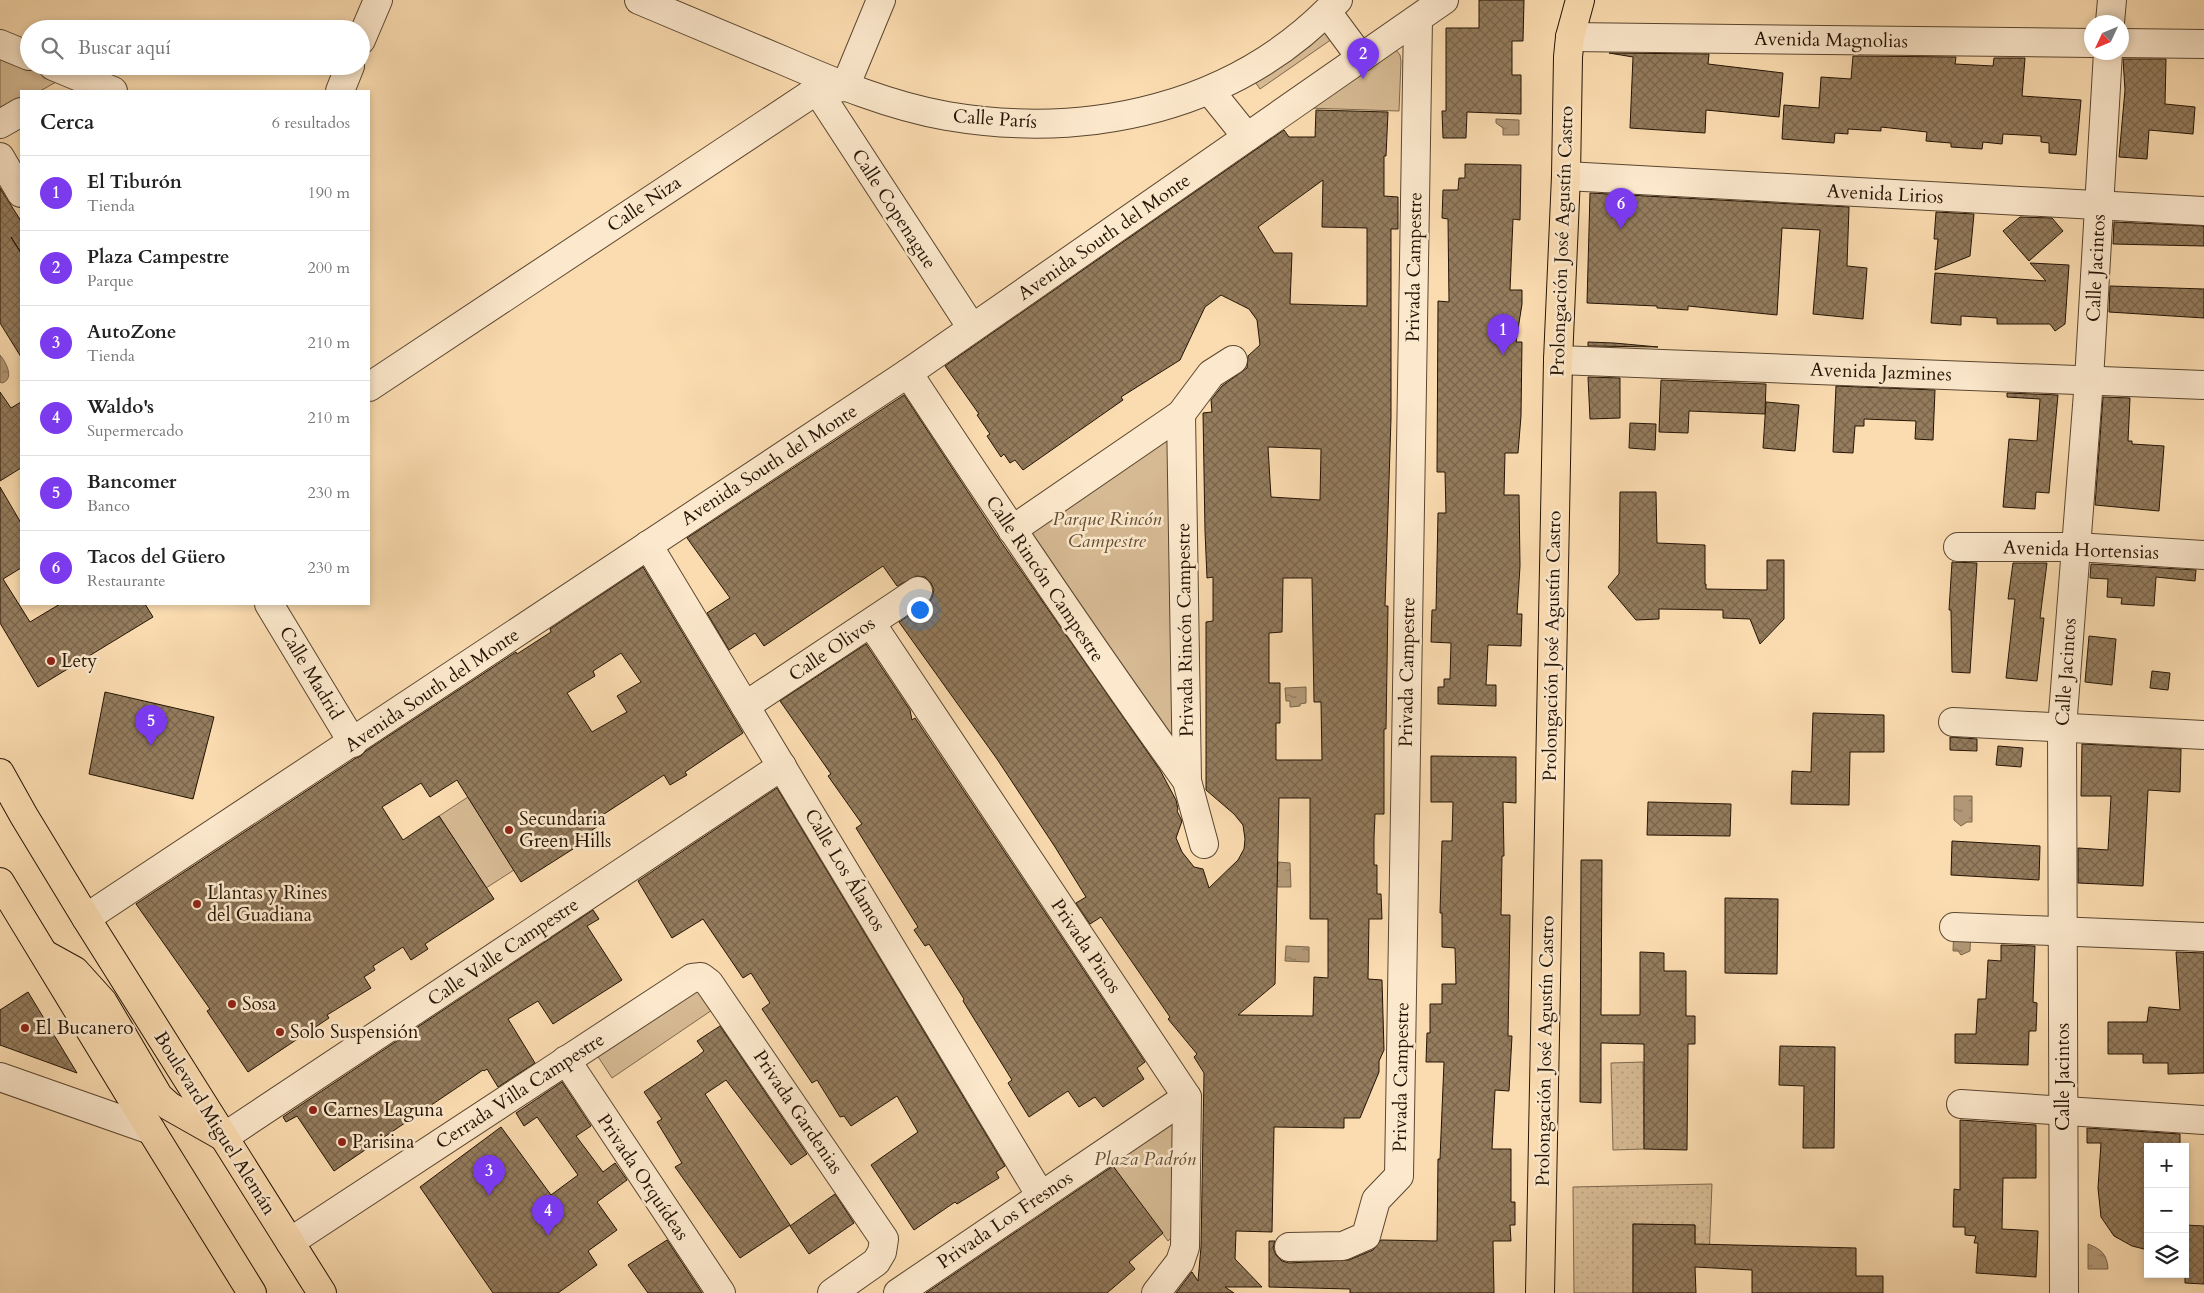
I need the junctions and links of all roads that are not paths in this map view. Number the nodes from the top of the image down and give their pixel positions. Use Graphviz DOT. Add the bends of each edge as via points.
graph roads {
  1 [pos="378,0"];
  2 [pos="639,0"];
  3 [pos="881,0"];
  4 [pos="1444,0"];
  5 [pos="1580,0"];
  6 [pos="2112,0"];
  7 [pos="1332,6"];
  8 [pos="2111,15"];
  9 [pos="1418,18"];
  10 [pos="370,20"];
  11 [pos="1570,37"];
  12 [pos="2084,43"];
  13 [pos="2129,43"];
  14 [pos="0,44"];
  15 [pos="2204,44"];
  16 [pos="20,52"];
  17 [pos="1361,58"];
  18 [pos="2108,60"];
  19 [pos="74,75"];
  20 [pos="346,75"];
  21 [pos="81,78"];
  22 [pos="846,87"];
  23 [pos="59,90"];
  24 [pos="111,90"];
  25 [pos="340,90"];
  26 [pos="817,90"];
  27 [pos="1210,91"];
  28 [pos="20,113"];
  29 [pos="0,124"];
  30 [pos="1247,137"];
  31 [pos="0,158"];
  32 [pos="1566,176"];
  33 [pos="20,191"];
  34 [pos="2099,206"];
  35 [pos="2204,211"];
  36 [pos="972,328"];
  37 [pos="1234,360"];
  38 [pos="1558,360"];
  39 [pos="908,373"];
  40 [pos="2089,380"];
  41 [pos="2204,385"];
  42 [pos="370,386"];
  43 [pos="1181,414"];
  44 [pos="1012,530"];
  45 [pos="648,545"];
  46 [pos="1958,547"];
  47 [pos="2076,547"];
  48 [pos="2204,555"];
  49 [pos="918,591"];
  50 [pos="270,605"];
  51 [pos="871,623"];
  52 [pos="745,706"];
  53 [pos="1953,722"];
  54 [pos="2062,728"];
  55 [pos="2204,735"];
  56 [pos="353,743"];
  57 [pos="782,766"];
  58 [pos="0,772"];
  59 [pos="1187,781"];
  60 [pos="0,803"];
  61 [pos="24,816"];
  62 [pos="1204,844"];
  63 [pos="0,882"];
  64 [pos="86,918"];
  65 [pos="1954,927"];
  66 [pos="2063,931"];
  67 [pos="2204,937"];
  68 [pos="43,953"];
  69 [pos="701,977"];
  70 [pos="566,1060"];
  71 [pos="0,1077"];
  72 [pos="1188,1098"];
  73 [pos="1961,1104"];
  74 [pos="2064,1110"];
  75 [pos="2204,1120"];
  76 [pos="150,1130"];
  77 [pos="224,1137"];
  78 [pos="1041,1196"];
  79 [pos="290,1242"];
  80 [pos="1289,1247"];
  81 [pos="252,1293"];
  82 [pos="322,1293"];
  83 [pos="721,1293"];
  84 [pos="832,1293"];
  85 [pos="898,1293"];
  86 [pos="1156,1293"];
  87 [pos="1540,1293"];
  88 [pos="2064,1293"];
  1 -- 10 [label="street"];
  2 -- 22 [label="street, Calle París"];
  3 -- 22 [label="street"];
  4 -- 9 [label="street, Avenida South del Monte"];
  5 -- 11 [label="highway, Prolongación José Agustín Castro"];
  6 -- 8 [label="street"];
  7 -- 17 [label="street"];
  7 -- 27 [label="street, Calle París" via="1259,65"];
  9 -- 17 [label="street, Avenida South del Monte"];
  9 -- 80 [label="street, Privada Campestre" via="1399,1176 1376,1200 1366,1236 1343,1246"];
  11 -- 12 [label="street, Avenida Magnolias"];
  11 -- 32 [label="highway, Prolongación José Agustín Castro"];
  13 -- 15 [label="street"];
  14 -- 16 [label="street"];
  17 -- 30 [label="street, Avenida South del Monte"];
  18 -- 34 [label="street, Calle Jacintos"];
  19 -- 21 [label="street"];
  20 -- 25 [label="street"];
  21 -- 23 [label="street"];
  21 -- 24 [label="street"];
  22 -- 26 [label="street, Calle Niza"];
  22 -- 27 [label="street, Calle París" via="947,116 1012,122 1099,120 1125,116 1173,105"];
  26 -- 36 [label="street, Calle Copenague"];
  26 -- 42 [label="street, Calle Niza"];
  27 -- 30 [label="street"];
  28 -- 29 [label="street"];
  30 -- 36 [label="street, Avenida South del Monte"];
  31 -- 33 [label="street"];
  32 -- 34 [label="street, Avenida Lirios"];
  32 -- 38 [label="highway, Prolongación José Agustín Castro"];
  34 -- 35 [label="street, Avenida Lirios"];
  34 -- 40 [label="street, Calle Jacintos"];
  36 -- 39 [label="street, Avenida South del Monte"];
  37 -- 43 [label="street" via="1211,374"];
  38 -- 40 [label="street, Avenida Jazmines"];
  38 -- 87 [label="highway, Prolongación José Agustín Castro"];
  39 -- 44 [label="street, Calle Rincón Campestre"];
  39 -- 45 [label="street, Avenida South del Monte"];
  40 -- 41 [label="street, Avenida Jazmines"];
  40 -- 47 [label="street, Calle Jacintos"];
  43 -- 44 [label="street"];
  43 -- 59 [label="street, Privada Rincón Campestre"];
  44 -- 59 [label="street, Calle Rincón Campestre"];
  45 -- 52 [label="street, Calle Los Álamos"];
  45 -- 56 [label="street, Avenida South del Monte"];
  46 -- 47 [label="street, Avenida Hortensias"];
  47 -- 48 [label="street, Avenida Hortensias"];
  47 -- 54 [label="street, Calle Jacintos"];
  49 -- 51 [label="street, Calle Olivos"];
  50 -- 56 [label="street, Calle Madrid"];
  51 -- 52 [label="street, Calle Olivos"];
  51 -- 72 [label="street, Privada Pinos"];
  52 -- 57 [label="street, Calle Los Álamos"];
  53 -- 54 [label="street"];
  54 -- 55 [label="street"];
  54 -- 66 [label="street, Calle Jacintos"];
  56 -- 64 [label="street, Avenida South del Monte"];
  57 -- 77 [label="street, Calle Valle Campestre"];
  57 -- 78 [label="street, Calle Los Álamos"];
  58 -- 61 [label="highway, Boulevard Miguel Alemán"];
  59 -- 62 [label="street, Privada Rincón Campestre"];
  60 -- 61 [label="highway"];
  61 -- 64 [label="highway, Boulevard Miguel Alemán"];
  63 -- 68 [label="highway"];
  64 -- 77 [label="highway, Boulevard Miguel Alemán"];
  65 -- 66 [label="street"];
  66 -- 67 [label="street"];
  66 -- 74 [label="street, Calle Jacintos"];
  68 -- 76 [label="highway"];
  68 -- 77 [label="highway" via="75,972 103,1002 159,1097"];
  69 -- 70 [label="street, Cerrada Villa Campestre" via="692,978"];
  69 -- 84 [label="street, Privada Gardenias" via="709,983 884,1239 876,1262"];
  70 -- 79 [label="street, Cerrada Villa Campestre"];
  70 -- 83 [label="street, Privada Orquídeas"];
  71 -- 76 [label="street"];
  72 -- 78 [label="street, Privada Los Fresnos"];
  72 -- 86 [label="street" via="1185,1247 1180,1262"];
  73 -- 74 [label="street"];
  74 -- 75 [label="street"];
  74 -- 88 [label="street, Calle Jacintos"];
  76 -- 81 [label="highway"];
  77 -- 79 [label="highway, Boulevard Miguel Alemán"];
  78 -- 85 [label="street, Privada Los Fresnos"];
  79 -- 82 [label="highway, Boulevard Miguel Alemán"];
}
